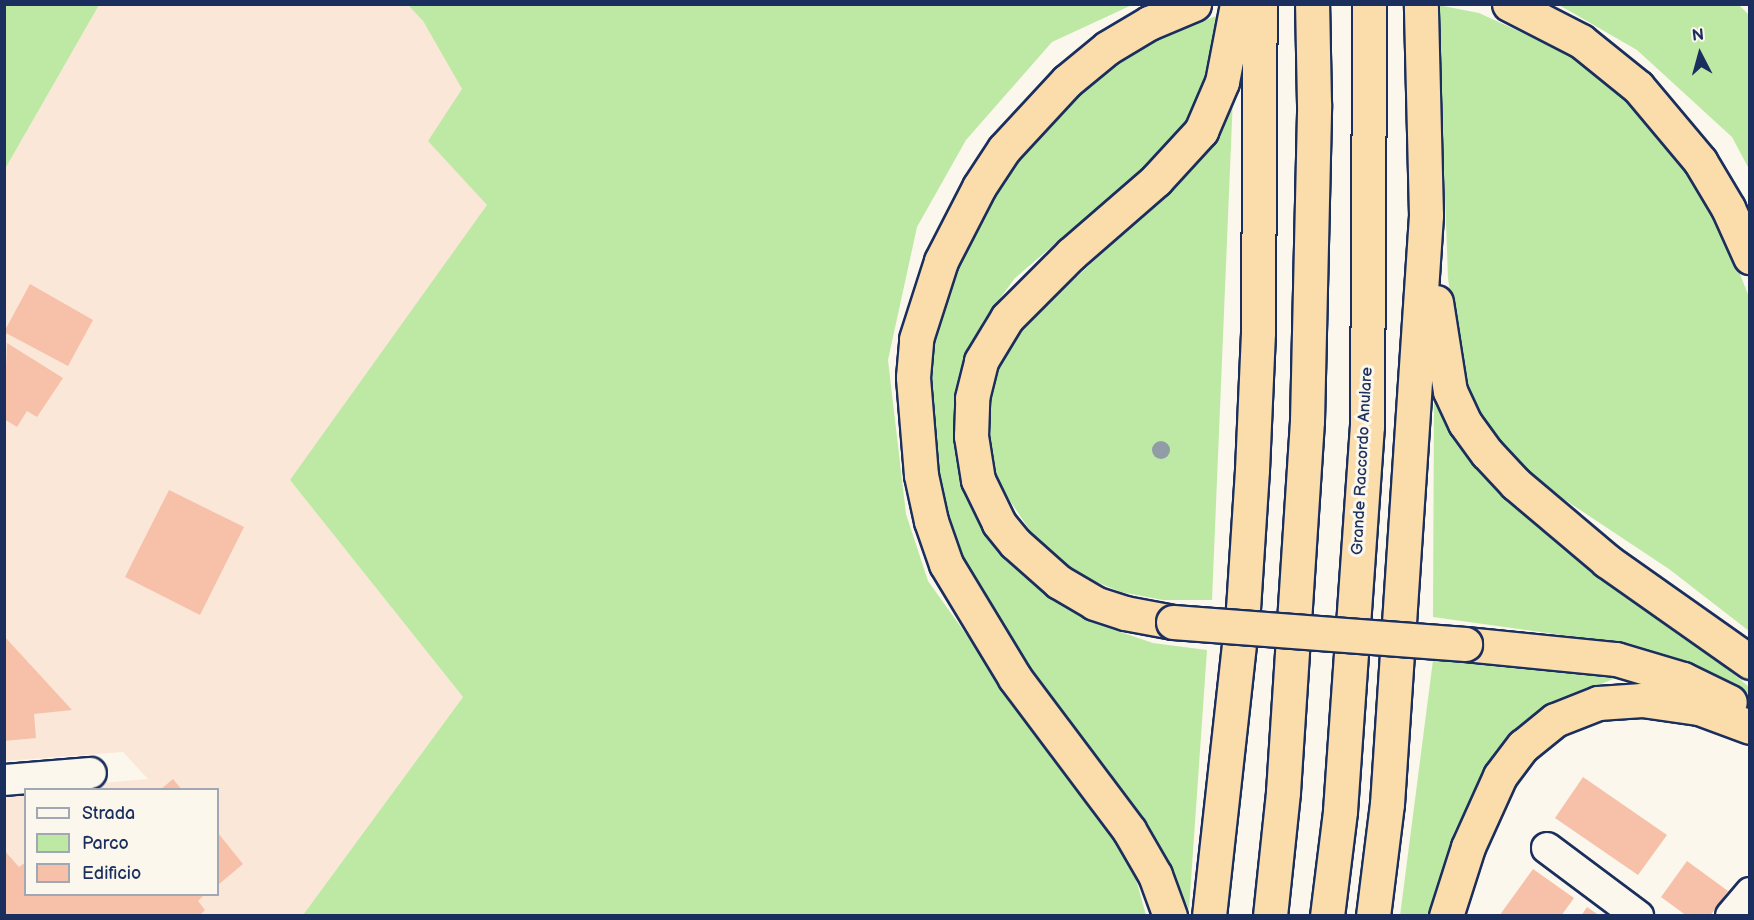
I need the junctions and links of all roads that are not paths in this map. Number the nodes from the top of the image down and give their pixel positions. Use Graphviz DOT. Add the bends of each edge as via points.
graph roads {
  1 [pos="1194,4"];
  2 [pos="1237,4"];
  3 [pos="1260,4"];
  4 [pos="1312,4"];
  5 [pos="1369,4"];
  6 [pos="1421,4"];
  7 [pos="1509,4"];
  8 [pos="1426,215"];
  9 [pos="1749,257"];
  10 [pos="1749,662"];
  11 [pos="1749,714"];
  12 [pos="1749,727"];
  13 [pos="91,773"];
  14 [pos="4,780"];
  15 [pos="1547,848"];
  16 [pos="1749,892"];
  17 [pos="1170,915"];
  18 [pos="1209,915"];
  19 [pos="1270,915"];
  20 [pos="1327,915"];
  21 [pos="1373,915"];
  22 [pos="1446,915"];
  23 [pos="1638,915"];
  24 [pos="1731,915"];
  1 -- 17 [label="highway" via="1132,32 1100,54 1034,112 1004,149 979,186 940,261 921,320 913,377 921,475 946,564 1006,665 1129,830 1155,875"];
  2 -- 11 [label="highway, bridge" via="1222,82 1202,131 1156,180 1071,254 1007,318 981,361 972,398 971,436 978,480 999,523 1015,543 1059,582 1095,603 1125,613 1173,622 1583,653 1629,662 1683,680"];
  3 -- 18 [label="highway" via="1258,332 1252,470 1243,609"];
  4 -- 19 [label="highway" via="1307,421 1283,792"];
  5 -- 20 [label="highway, Grande Raccordo Anulare" via="1367,426 1340,811"];
  6 -- 8 [label="highway"];
  7 -- 9 [label="highway" via="1581,41 1638,87 1700,161 1728,208"];
  8 -- 10 [label="highway" via="1446,379 1478,443 1515,484 1578,538"];
  8 -- 21 [label="highway" via="1388,792"];
  12 -- 22 [label="highway" via="1699,708 1642,700 1598,703 1556,720 1523,746 1500,776 1468,847"];
  13 -- 14 [label="street"];
  15 -- 23 [label="street"];
  16 -- 24 [label="street"];
}
